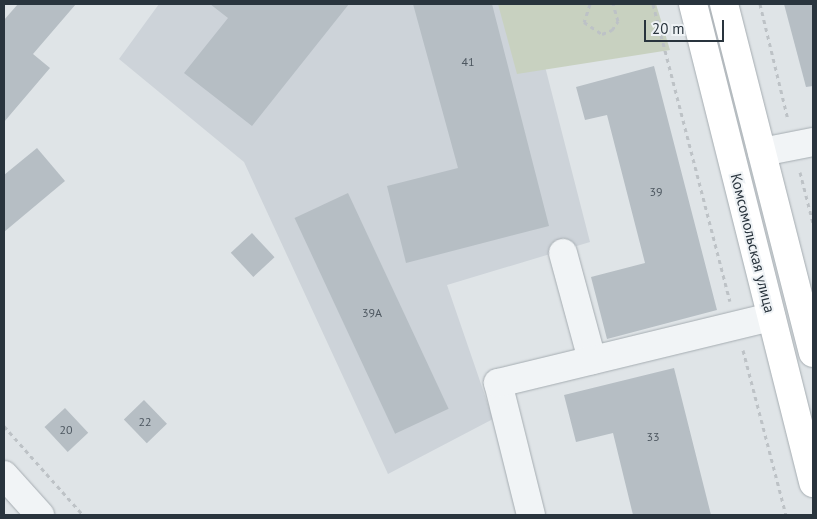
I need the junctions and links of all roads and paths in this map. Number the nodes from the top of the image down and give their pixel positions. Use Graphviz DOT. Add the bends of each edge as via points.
graph roads {
  1 [pos="590,4"];
  2 [pos="613,4"];
  3 [pos="653,4"];
  4 [pos="693,4"];
  5 [pos="724,4"];
  6 [pos="760,4"];
  7 [pos="804,144"];
  8 [pos="762,152"];
  9 [pos="813,223"];
  10 [pos="563,253"];
  11 [pos="808,309"];
  12 [pos="771,317"];
  13 [pos="736,325"];
  14 [pos="813,353"];
  15 [pos="592,360"];
  16 [pos="4,426"];
  17 [pos="4,476"];
  18 [pos="813,483"];
  19 [pos="40,515"];
  20 [pos="83,515"];
  21 [pos="532,515"];
  22 [pos="786,515"];
  1 -- 2 [label="path" via="584,22 602,34 618,21"];
  3 -- 13 [label="path"];
  4 -- 12 [label="main road, Комсомольская улица"];
  5 -- 8 [label="main road, Комсомольская улица"];
  6 -- 7 [label="path"];
  7 -- 8 [label="street"];
  7 -- 9 [label="path"];
  8 -- 11 [label="main road, Комсомольская улица"];
  10 -- 15 [label="street"];
  11 -- 14 [label="main road, Комсомольская улица"];
  12 -- 13 [label="street"];
  12 -- 18 [label="main road, Комсомольская улица"];
  13 -- 15 [label="street"];
  13 -- 22 [label="path"];
  15 -- 21 [label="street" via="498,383"];
  16 -- 20 [label="path"];
  17 -- 19 [label="street"];
}
